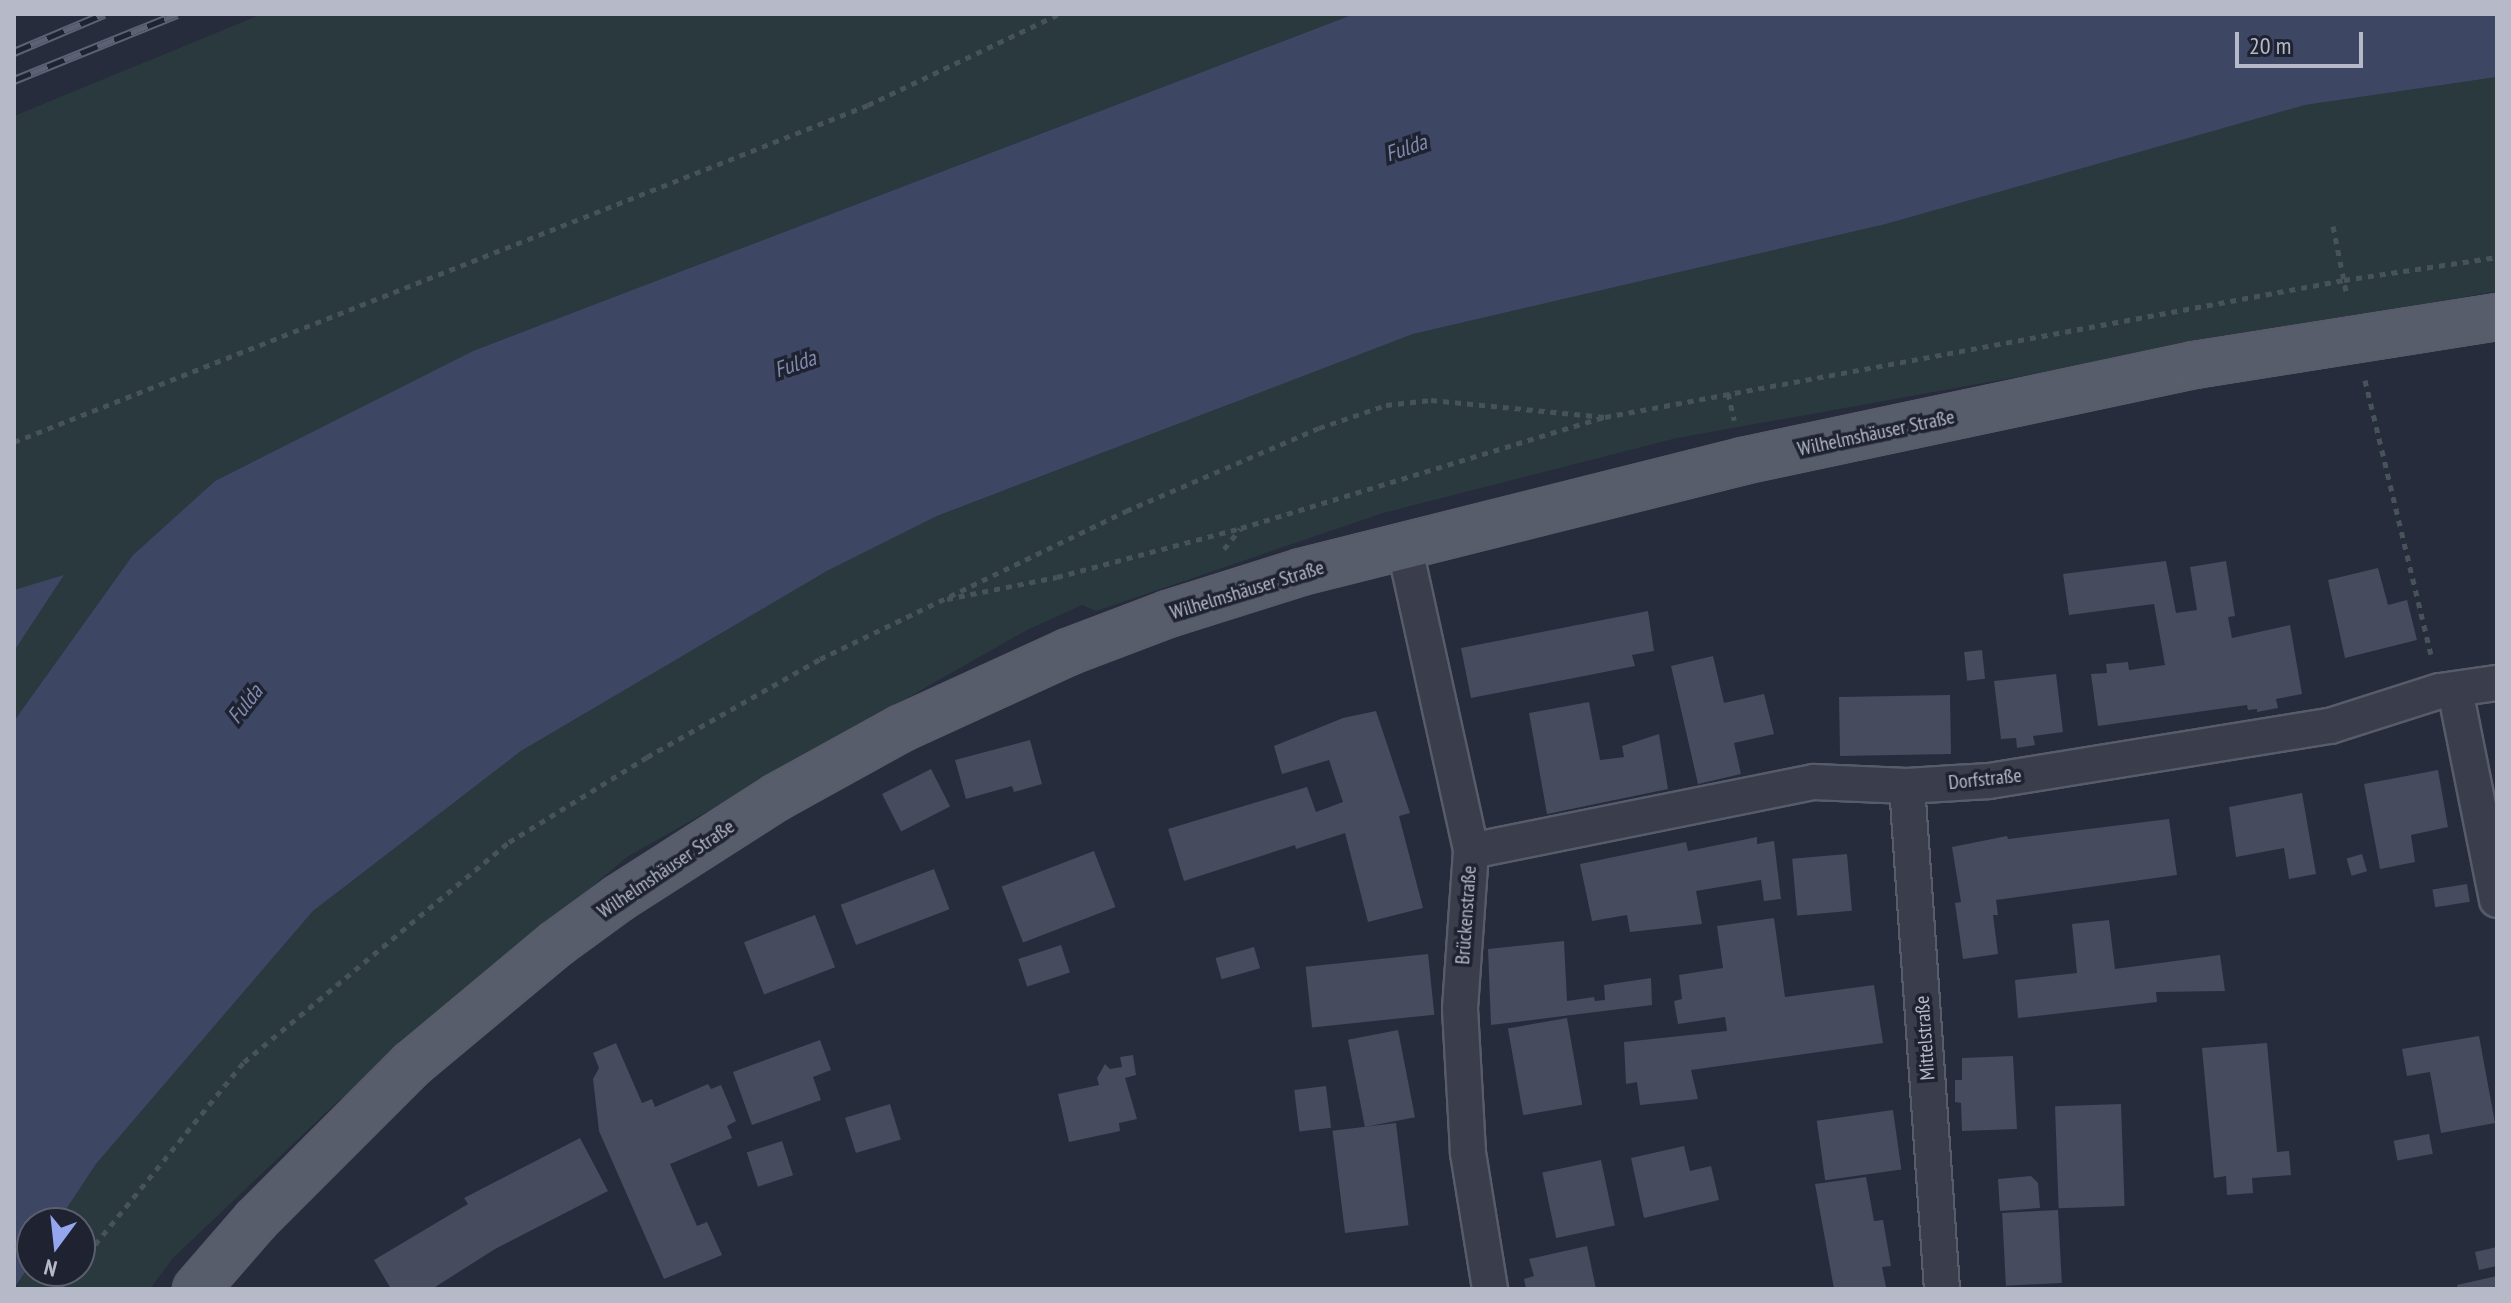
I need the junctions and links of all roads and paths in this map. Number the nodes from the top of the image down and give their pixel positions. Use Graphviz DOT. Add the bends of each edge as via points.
graph roads {
  1 [pos="1059,14"];
  2 [pos="2333,226"];
  3 [pos="2497,257"];
  4 [pos="2344,280"];
  5 [pos="2497,317"];
  6 [pos="2355,339"];
  7 [pos="1605,417"];
  8 [pos="14,442"];
  9 [pos="1404,545"];
  10 [pos="938,601"];
  11 [pos="2497,683"];
  12 [pos="2447,690"];
  13 [pos="1907,786"];
  14 [pos="1471,851"];
  15 [pos="2497,900"];
  16 [pos="96,1243"];
  17 [pos="196,1289"];
  18 [pos="1490,1289"];
  19 [pos="1942,1289"];
  1 -- 8 [label="path" via="868,105"];
  2 -- 4 [label="path"];
  3 -- 4 [label="path"];
  4 -- 6 [label="path"];
  4 -- 7 [label="path"];
  5 -- 6 [label="main road, Wilhelmshäuser Straße"];
  6 -- 9 [label="main road, Wilhelmshäuser Straße" via="2194,365 1743,461"];
  6 -- 12 [label="path"];
  7 -- 10 [label="path" via="1241,528 1057,577"];
  7 -- 10 [label="path" via="1431,400 1386,405 1126,511"];
  9 -- 14 [label="street, Brückenstraße"];
  9 -- 17 [label="main road, Wilhelmshäuser Straße" via="1168,614 1068,652 902,728 777,797 619,898 495,993 334,1139"];
  10 -- 16 [label="path" via="794,674 509,842 244,1062"];
  11 -- 12 [label="street, Dorfstraße"];
  12 -- 13 [label="street, Dorfstraße" via="2330,726 1989,781"];
  12 -- 15 [label="street"];
  13 -- 14 [label="street, Dorfstraße" via="1814,782"];
  13 -- 19 [label="street, Mittelstraße"];
  14 -- 18 [label="street, Brückenstraße" via="1460,1009 1468,1153"];
}
